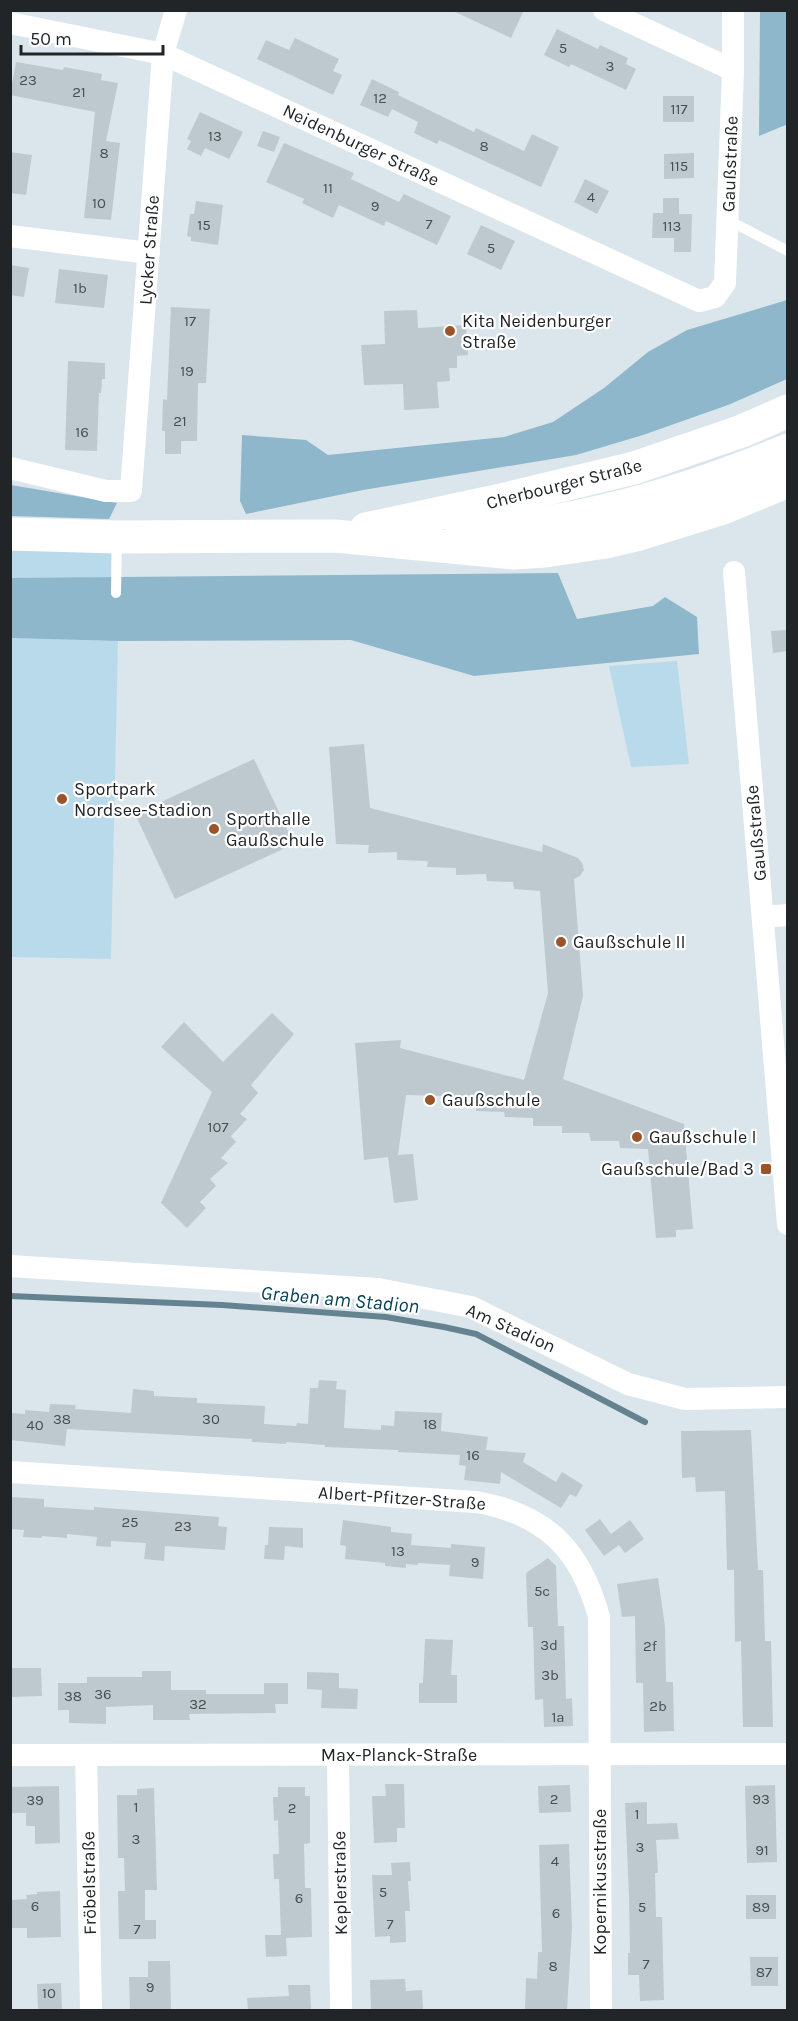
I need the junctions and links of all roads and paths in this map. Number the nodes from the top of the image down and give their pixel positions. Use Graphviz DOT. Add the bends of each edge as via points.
graph roads {
  1 [pos="176,10"];
  2 [pos="604,10"];
  3 [pos="733,10"];
  4 [pos="10,23"];
  5 [pos="163,54"];
  6 [pos="733,70"];
  7 [pos="727,220"];
  8 [pos="10,236"];
  9 [pos="788,251"];
  10 [pos="149,253"];
  11 [pos="699,301"];
  12 [pos="788,411"];
  13 [pos="788,450"];
  14 [pos="10,468"];
  15 [pos="788,481"];
  16 [pos="10,534"];
  17 [pos="335,536"];
  18 [pos="117,537"];
  19 [pos="735,572"];
  20 [pos="116,593"];
  21 [pos="788,915"];
  22 [pos="764,917"];
  23 [pos="782,1095"];
  24 [pos="788,1224"];
  25 [pos="10,1266"];
  26 [pos="788,1397"];
  27 [pos="10,1472"];
  28 [pos="600,1754"];
  29 [pos="788,1754"];
  30 [pos="10,1755"];
  31 [pos="86,1755"];
  32 [pos="338,1755"];
  33 [pos="92,2010"];
  34 [pos="341,2010"];
  35 [pos="601,2010"];
  1 -- 5 [label="street, Lycker Straße"];
  2 -- 6 [label="street"];
  3 -- 6 [label="street, Gaußstraße"];
  4 -- 5 [label="street, Neidenburger Straße"];
  5 -- 10 [label="street, Lycker Straße"];
  5 -- 11 [label="street, Neidenburger Straße"];
  6 -- 7 [label="street, Gaußstraße"];
  7 -- 9 [label="lane"];
  7 -- 11 [label="street, Gaußstraße" via="725,283 715,297"];
  8 -- 10 [label="street"];
  10 -- 14 [label="street, Lycker Straße" via="131,491 106,491"];
  12 -- 17 [label="main road, Cherbourger Straße" via="634,468"];
  13 -- 17 [label="main road" via="674,493 578,517 450,534"];
  15 -- 17 [label="main road, Cherbourger Straße" via="723,508 636,535 545,551 514,552"];
  16 -- 18 [label="main road, Cherbourger Straße"];
  17 -- 18 [label="main road, Cherbourger Straße"];
  18 -- 20 [label="lane"];
  19 -- 22 [label="street, Gaußstraße"];
  21 -- 22 [label="street"];
  22 -- 23 [label="street, Gaußstraße"];
  23 -- 24 [label="street, Gaußstraße"];
  25 -- 26 [label="street, Am Stadion" via="378,1289 471,1307 628,1384 685,1399"];
  27 -- 28 [label="street, Albert-Pfitzer-Straße" via="476,1502 518,1513 553,1535 570,1552 593,1594 599,1617"];
  28 -- 29 [label="street, Max-Planck-Straße"];
  28 -- 32 [label="street, Max-Planck-Straße"];
  28 -- 35 [label="street, Kopernikusstraße"];
  30 -- 31 [label="street, Max-Planck-Straße"];
  31 -- 32 [label="street, Max-Planck-Straße"];
  31 -- 33 [label="street, Fröbelstraße"];
  32 -- 34 [label="street, Keplerstraße"];
}
